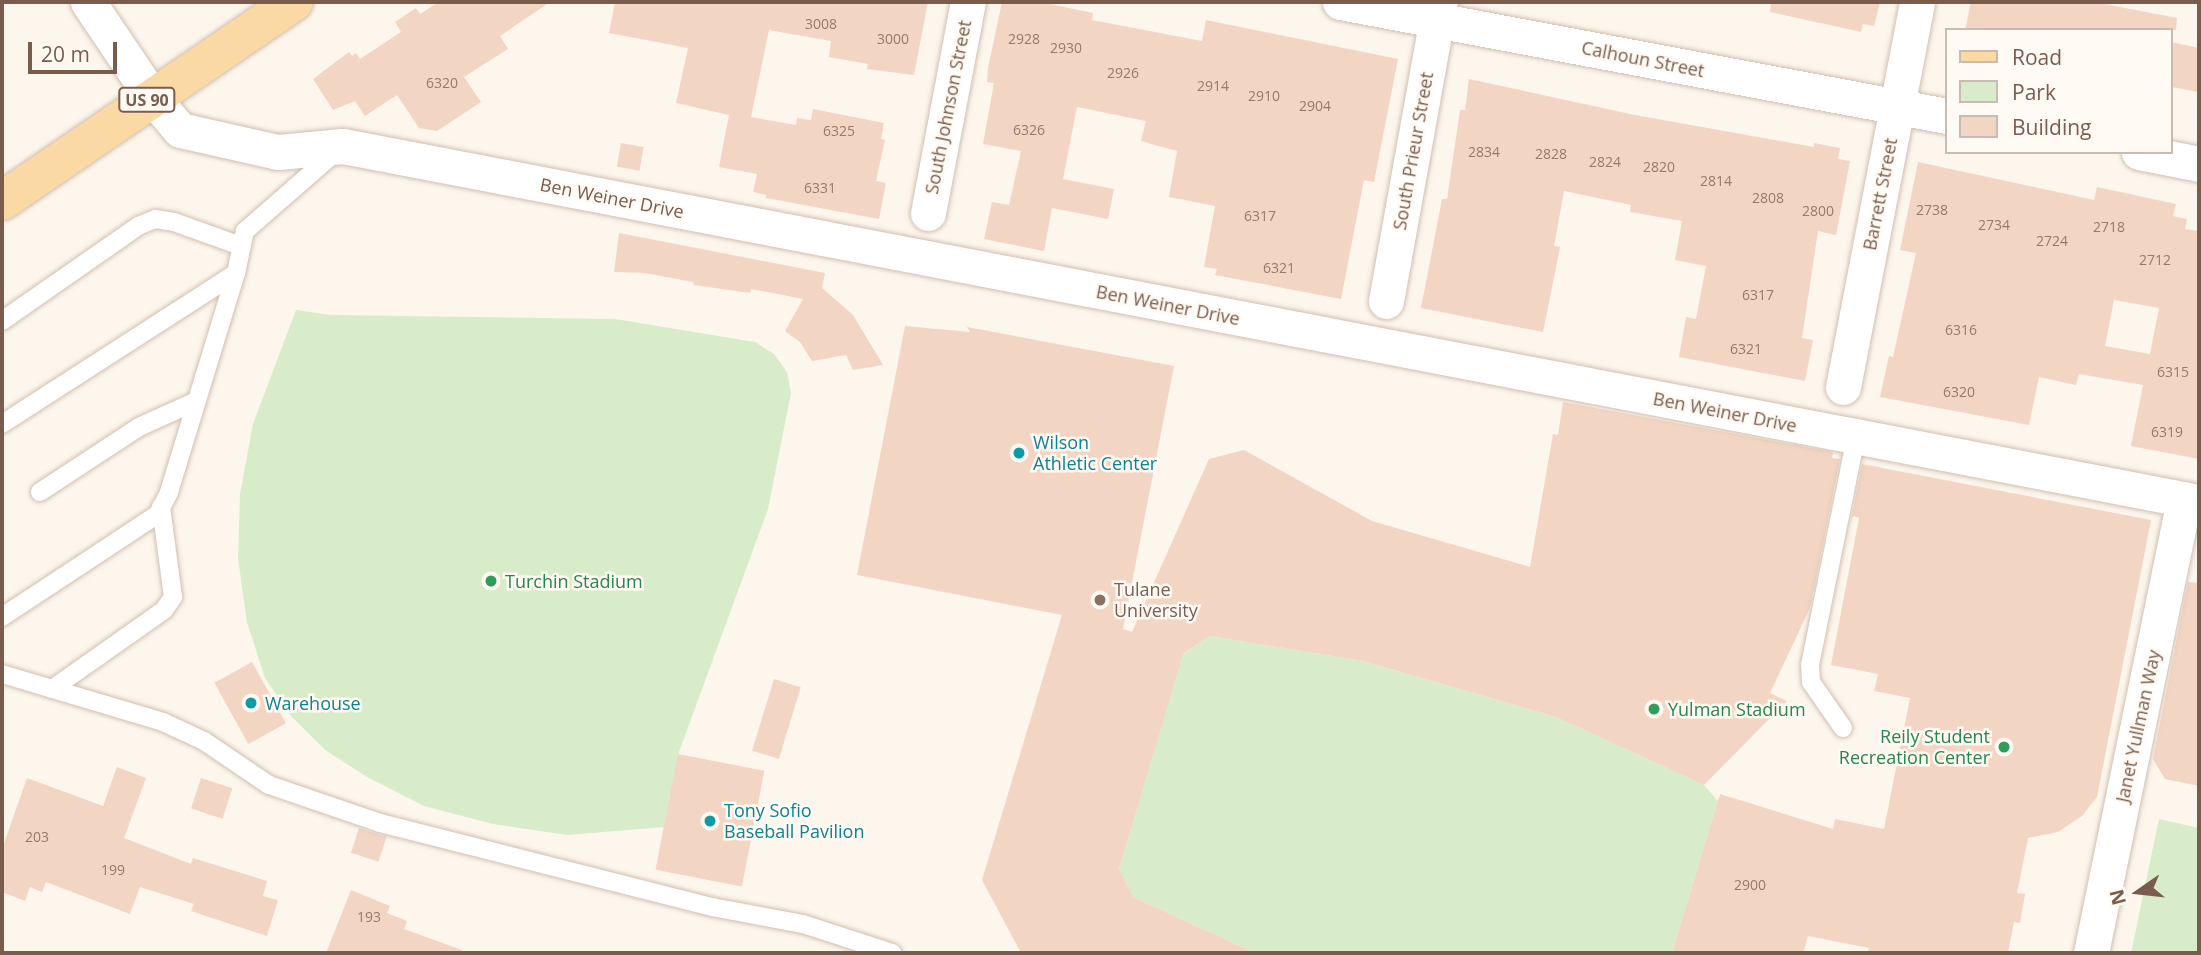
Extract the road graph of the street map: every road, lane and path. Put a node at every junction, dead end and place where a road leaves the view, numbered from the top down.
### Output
1 (88, 2) edge
2 (294, 2) edge
3 (968, 2) edge
4 (1340, 2) edge
5 (1917, 2) edge
6 (1439, 11) edge
7 (152, 97) junction
8 (1896, 107) junction
9 (1946, 116) edge
10 (343, 146) junction
11 (2149, 154) edge
12 (2199, 164) edge
13 (2, 201) edge
14 (928, 213) dead end
15 (241, 246) junction
16 (236, 273) junction
17 (1386, 301) dead end
18 (2, 321) edge
19 (1843, 387) dead end
20 (194, 402) junction
21 (2, 424) edge
22 (1856, 437) junction
23 (40, 492) dead end
24 (2192, 500) edge
25 (161, 507) junction
26 (2, 617) edge
27 (2, 674) edge
28 (52, 689) junction
29 (1843, 728) dead end
30 (892, 953) edge
31 (2091, 953) edge

1 - 7 street, Ben Weiner Drive
2 - 7 main road, US 90
3 - 14 street, South Johnson Street
4 - 6 street, Calhoun Street
5 - 8 street, Barrett Street
6 - 8 street, Calhoun Street
6 - 17 street, South Prieur Street
7 - 10 street, Ben Weiner Drive
7 - 13 main road, US 90
8 - 9 street, Calhoun Street
8 - 19 street, Barrett Street
10 - 15 lane
10 - 22 street, Ben Weiner Drive
11 - 12 street
15 - 16 lane
15 - 18 lane
16 - 20 lane
16 - 21 lane
20 - 23 lane
20 - 25 lane
22 - 24 street, Ben Weiner Drive
22 - 29 lane
24 - 31 street, Janet Yullman Way
25 - 26 lane
25 - 28 lane
27 - 28 lane
28 - 30 lane

